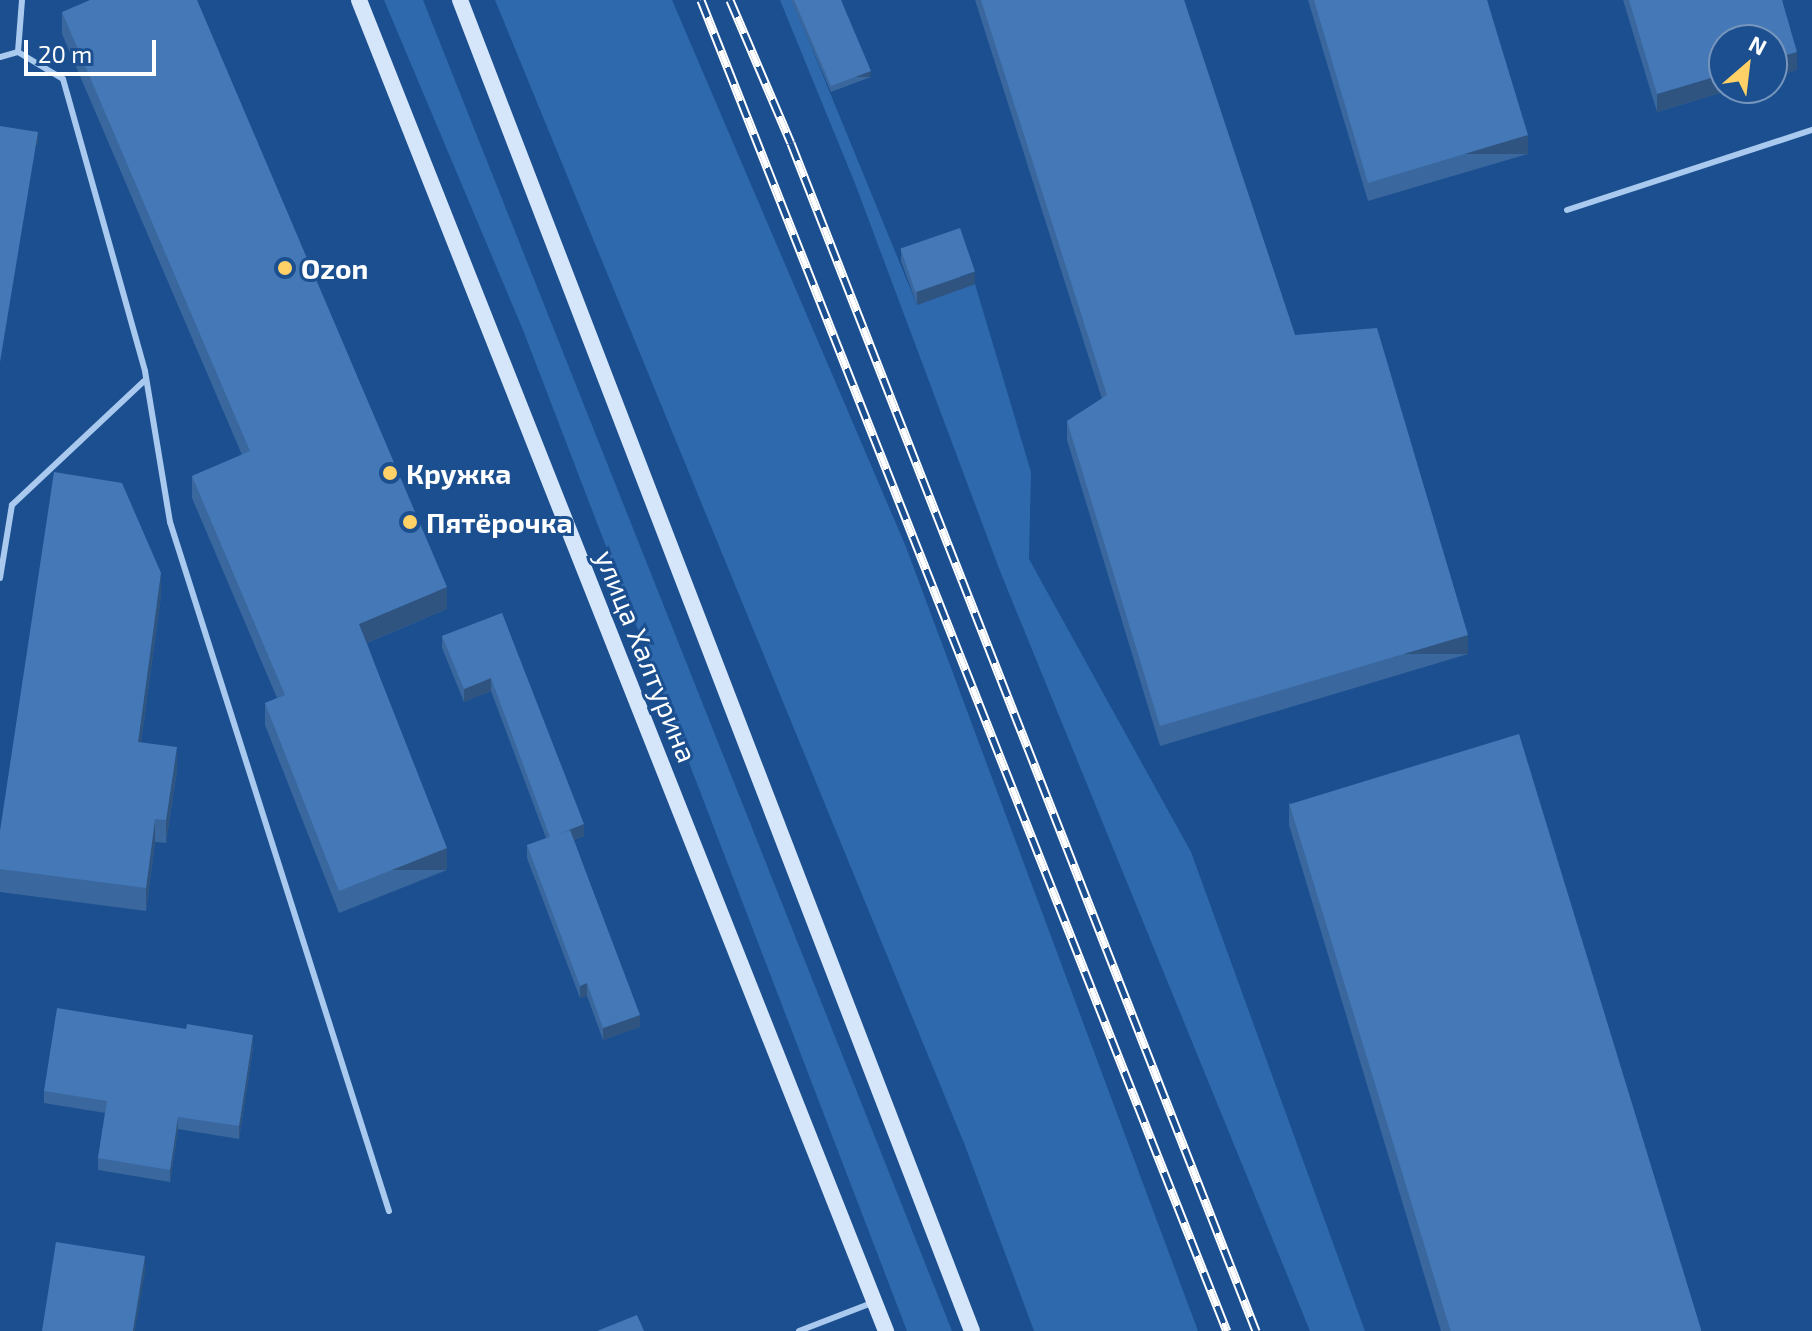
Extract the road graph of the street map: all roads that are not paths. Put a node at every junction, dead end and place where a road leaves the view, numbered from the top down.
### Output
1 (22, 0) edge
2 (359, 0) edge
3 (460, 0) edge
4 (18, 52) junction
5 (0, 57) edge
6 (1812, 130) edge
7 (1567, 210) dead end
8 (145, 371) junction
9 (0, 578) edge
10 (389, 1211) dead end
11 (875, 1302) junction
12 (799, 1331) edge
13 (886, 1331) edge
14 (972, 1331) edge

1 - 4 lane
2 - 11 main road, улица Халтурина
3 - 14 main road
4 - 5 lane
4 - 8 lane
6 - 7 lane
8 - 9 lane
8 - 10 lane
11 - 12 lane
11 - 13 main road, улица Халтурина

